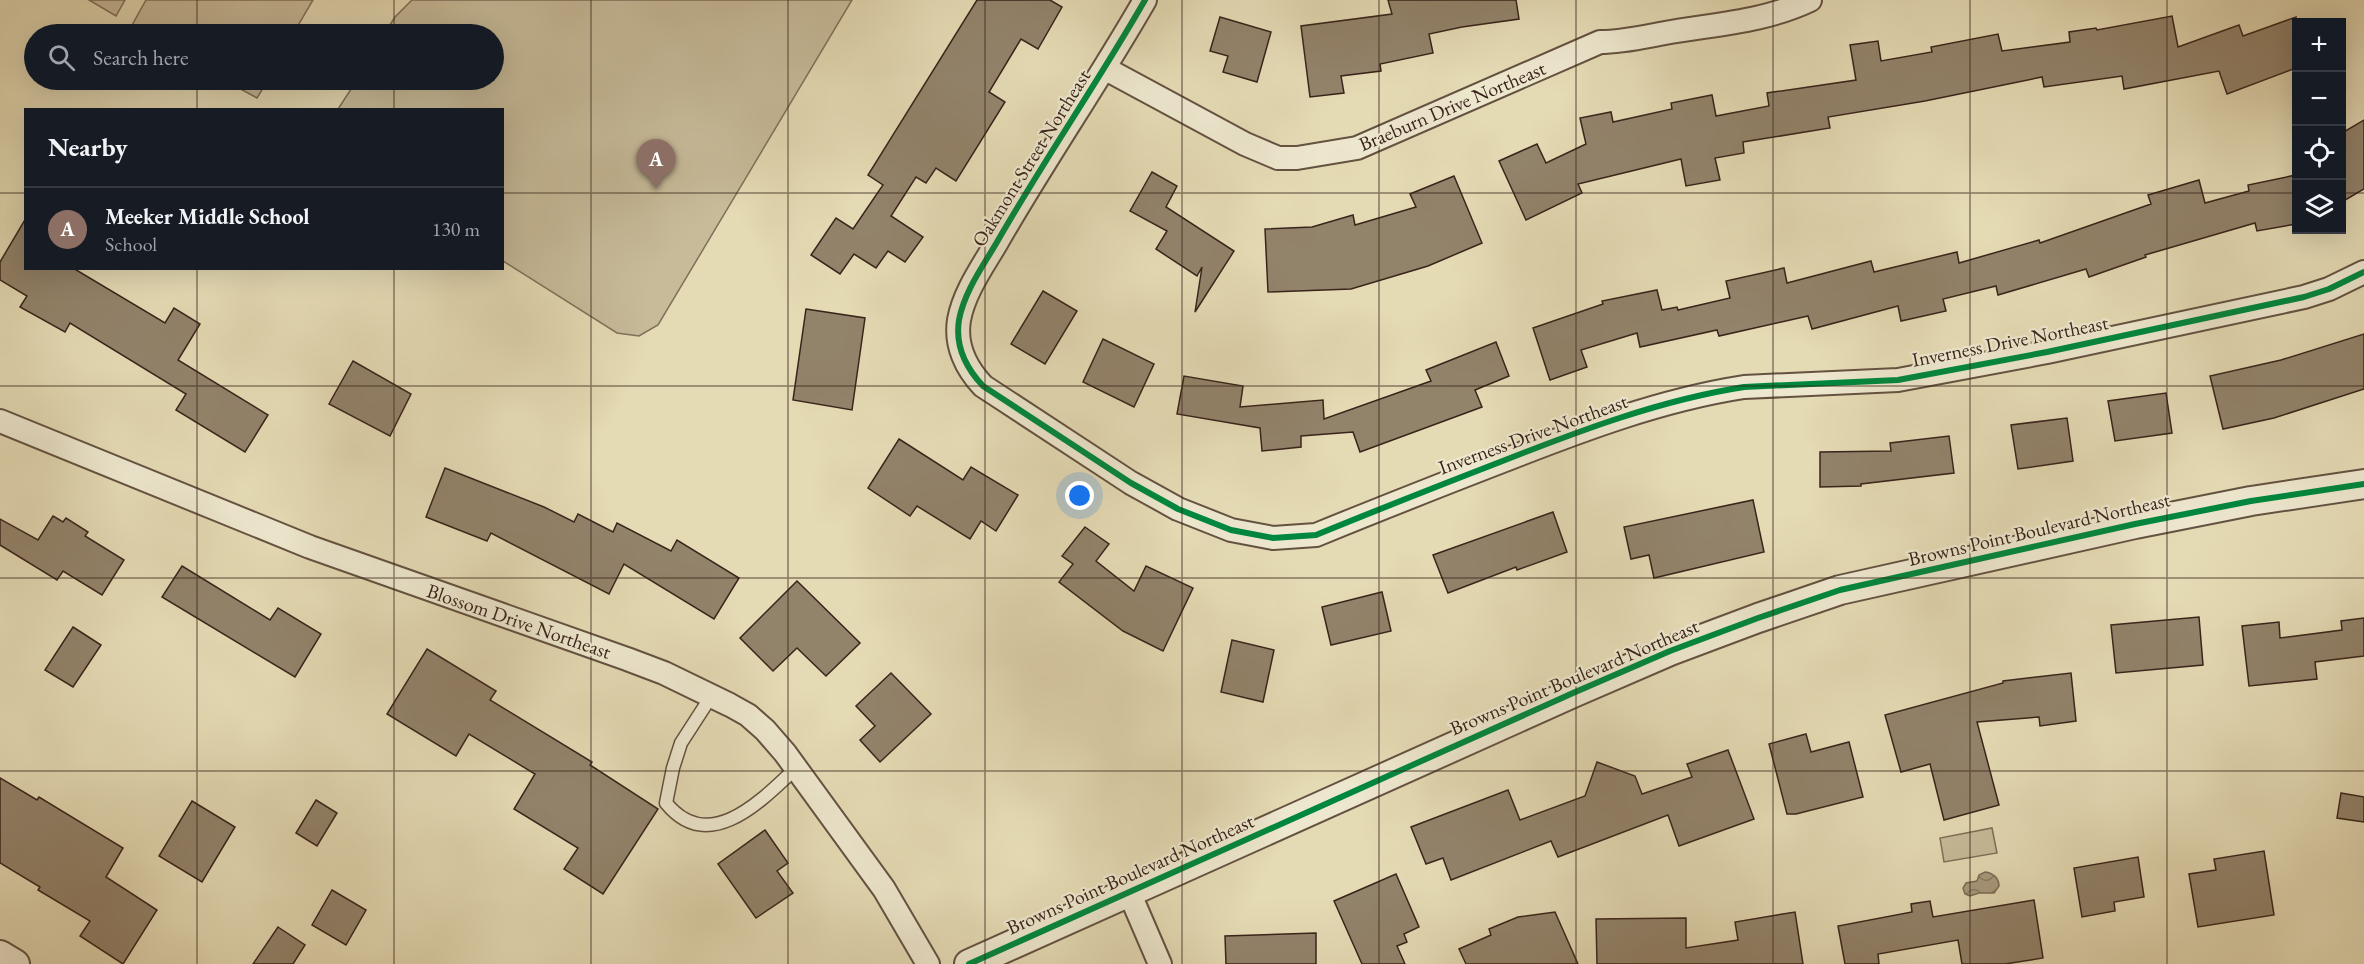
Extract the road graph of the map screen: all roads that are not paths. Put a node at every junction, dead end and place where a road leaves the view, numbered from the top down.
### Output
1 (1145, 0) edge
2 (1810, 0) edge
3 (1106, 69) junction
4 (2364, 272) edge
5 (958, 338) joint
6 (0, 421) edge
7 (2364, 484) edge
8 (712, 695) junction
9 (796, 768) junction
10 (1129, 892) junction
11 (0, 955) edge
12 (15, 964) edge
13 (928, 964) edge
14 (969, 964) edge
15 (1160, 964) edge

1 - 3 street, Oakmont Street Northeast
2 - 3 street, Braeburn Drive Northeast
3 - 5 street, Oakmont Street Northeast
4 - 5 street, Inverness Drive Northeast
6 - 8 street, Blossom Drive Northeast
7 - 10 street, Browns Point Boulevard Northeast
8 - 9 street, Blossom Drive Northeast
8 - 9 lane
9 - 13 street, Blossom Drive Northeast
10 - 14 street, Browns Point Boulevard Northeast
10 - 15 street
11 - 12 street

